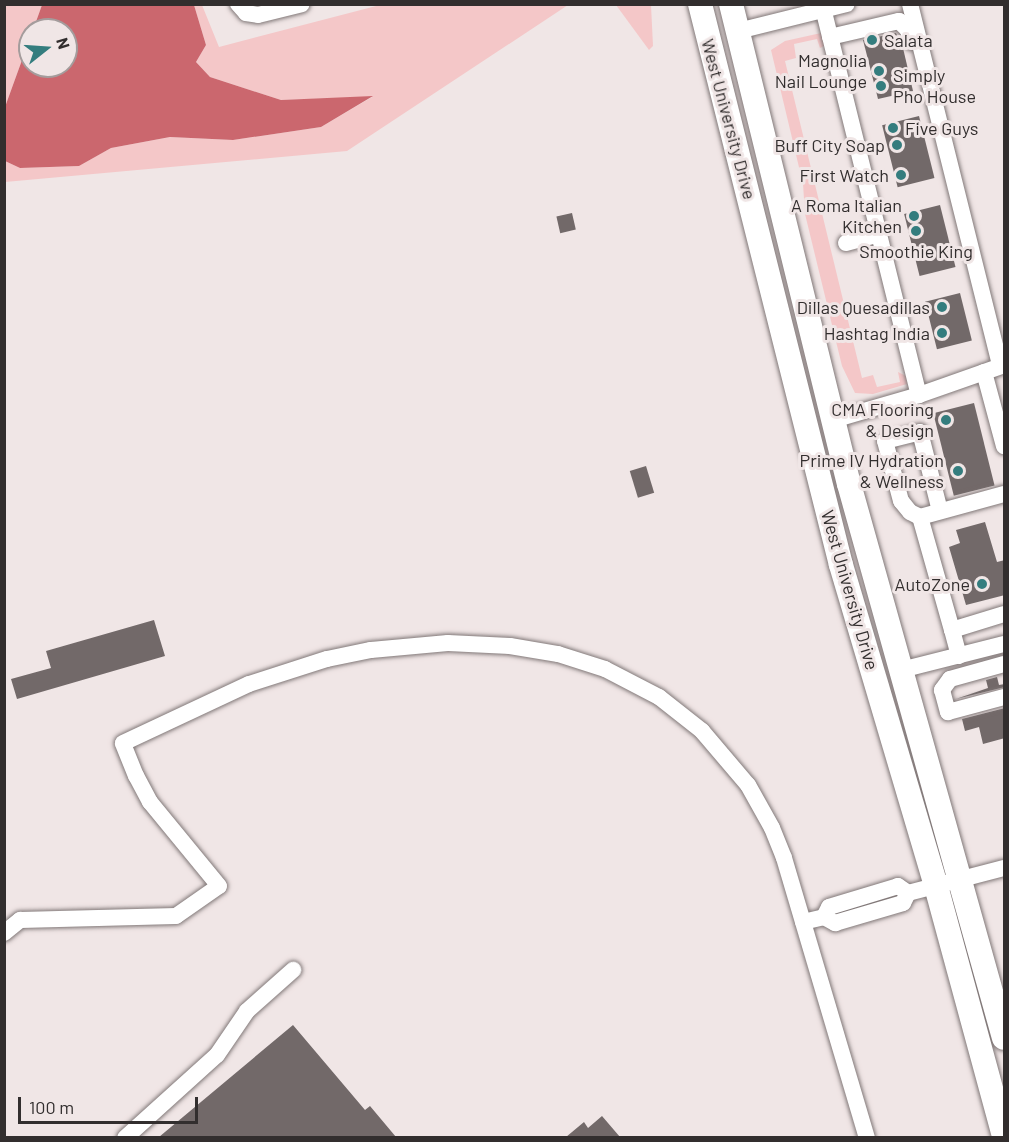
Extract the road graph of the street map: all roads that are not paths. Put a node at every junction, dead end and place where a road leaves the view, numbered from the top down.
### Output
1 (238, 4) edge
2 (302, 4) edge
3 (700, 4) edge
4 (714, 4) edge
5 (731, 4) edge
6 (847, 4) edge
7 (910, 4) edge
8 (823, 7) edge
9 (738, 31) junction
10 (830, 37) junction
11 (708, 39) junction
12 (928, 77) junction
13 (879, 234) junction
14 (846, 243) dead end
15 (762, 247) junction
16 (1003, 365) edge
17 (984, 372) junction
18 (919, 395) junction
19 (833, 420) junction
20 (807, 428) junction
21 (1005, 446) edge
22 (1005, 494) edge
23 (940, 511) junction
24 (920, 517) junction
25 (1005, 614) edge
26 (952, 630) junction
27 (1005, 644) edge
28 (959, 656) junction
29 (1005, 664) edge
30 (901, 670) junction
31 (1005, 697) edge
32 (1005, 868) edge
33 (960, 879) junction
34 (936, 886) junction
35 (803, 922) junction
36 (4, 933) edge
37 (293, 970) dead end
38 (1005, 1038) edge
39 (125, 1137) edge
40 (867, 1137) edge
41 (1005, 1137) edge

1 - 2 street
3 - 11 highway, West University Drive
4 - 9 highway
5 - 9 highway, West University Drive
6 - 8 street
7 - 12 street
8 - 9 street
8 - 10 street
9 - 11 highway
9 - 19 highway, West University Drive
10 - 12 street
10 - 13 street
11 - 15 highway, West University Drive
12 - 16 street
13 - 14 street
13 - 18 street
15 - 19 highway
15 - 20 highway, West University Drive
16 - 17 street
17 - 18 street
17 - 21 street
18 - 19 street
19 - 20 highway
19 - 30 highway, West University Drive
20 - 34 highway, West University Drive
22 - 23 street
23 - 24 street
23 - 24 street
24 - 26 street
25 - 26 street
26 - 28 street
27 - 28 street
28 - 30 street
29 - 31 street
30 - 33 highway, West University Drive
32 - 33 street
33 - 34 street
33 - 38 highway, West University Drive
34 - 35 street
34 - 41 highway, West University Drive
35 - 36 street
35 - 40 street
37 - 39 street

